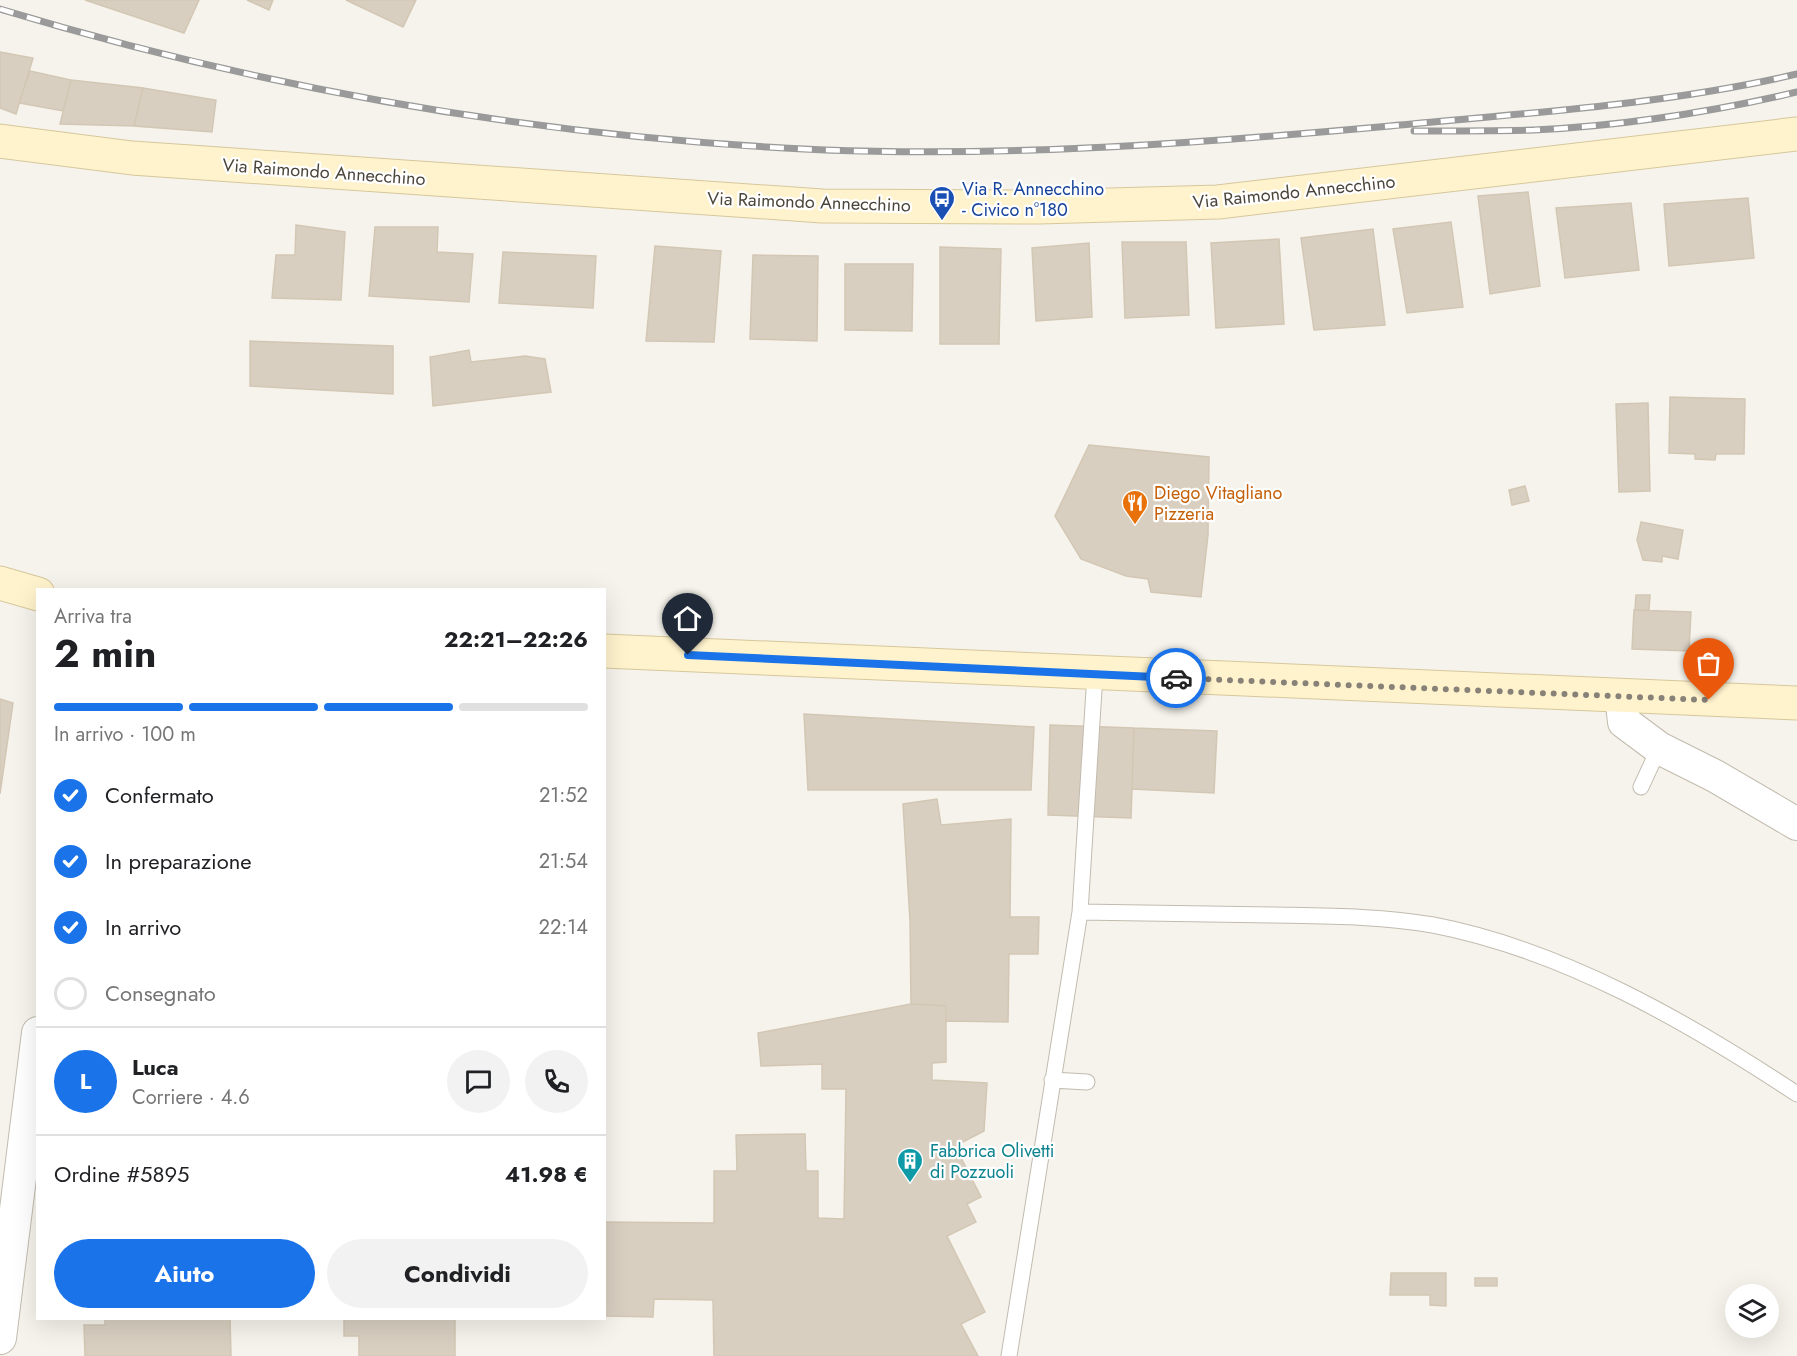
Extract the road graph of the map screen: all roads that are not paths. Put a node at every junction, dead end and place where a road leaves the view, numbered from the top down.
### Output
1 (1797, 134) edge
2 (0, 141) edge
3 (0, 583) edge
4 (36, 593) edge
5 (606, 651) edge
6 (1095, 674) junction
7 (1621, 696) junction
8 (1797, 704) edge
9 (1659, 748) junction
10 (1641, 787) dead end
11 (1797, 824) edge
12 (1080, 912) junction
13 (36, 1049) edge
14 (1052, 1080) junction
15 (1087, 1082) dead end
16 (1797, 1094) edge
17 (0, 1338) edge
18 (1009, 1356) edge

1 - 2 street, Via Raimondo Annecchino
3 - 4 street
5 - 6 street
6 - 7 street
6 - 12 lane
7 - 8 street
7 - 9 street
9 - 10 lane
9 - 11 street
12 - 14 lane
12 - 16 lane
13 - 17 street
14 - 15 lane
14 - 18 lane

